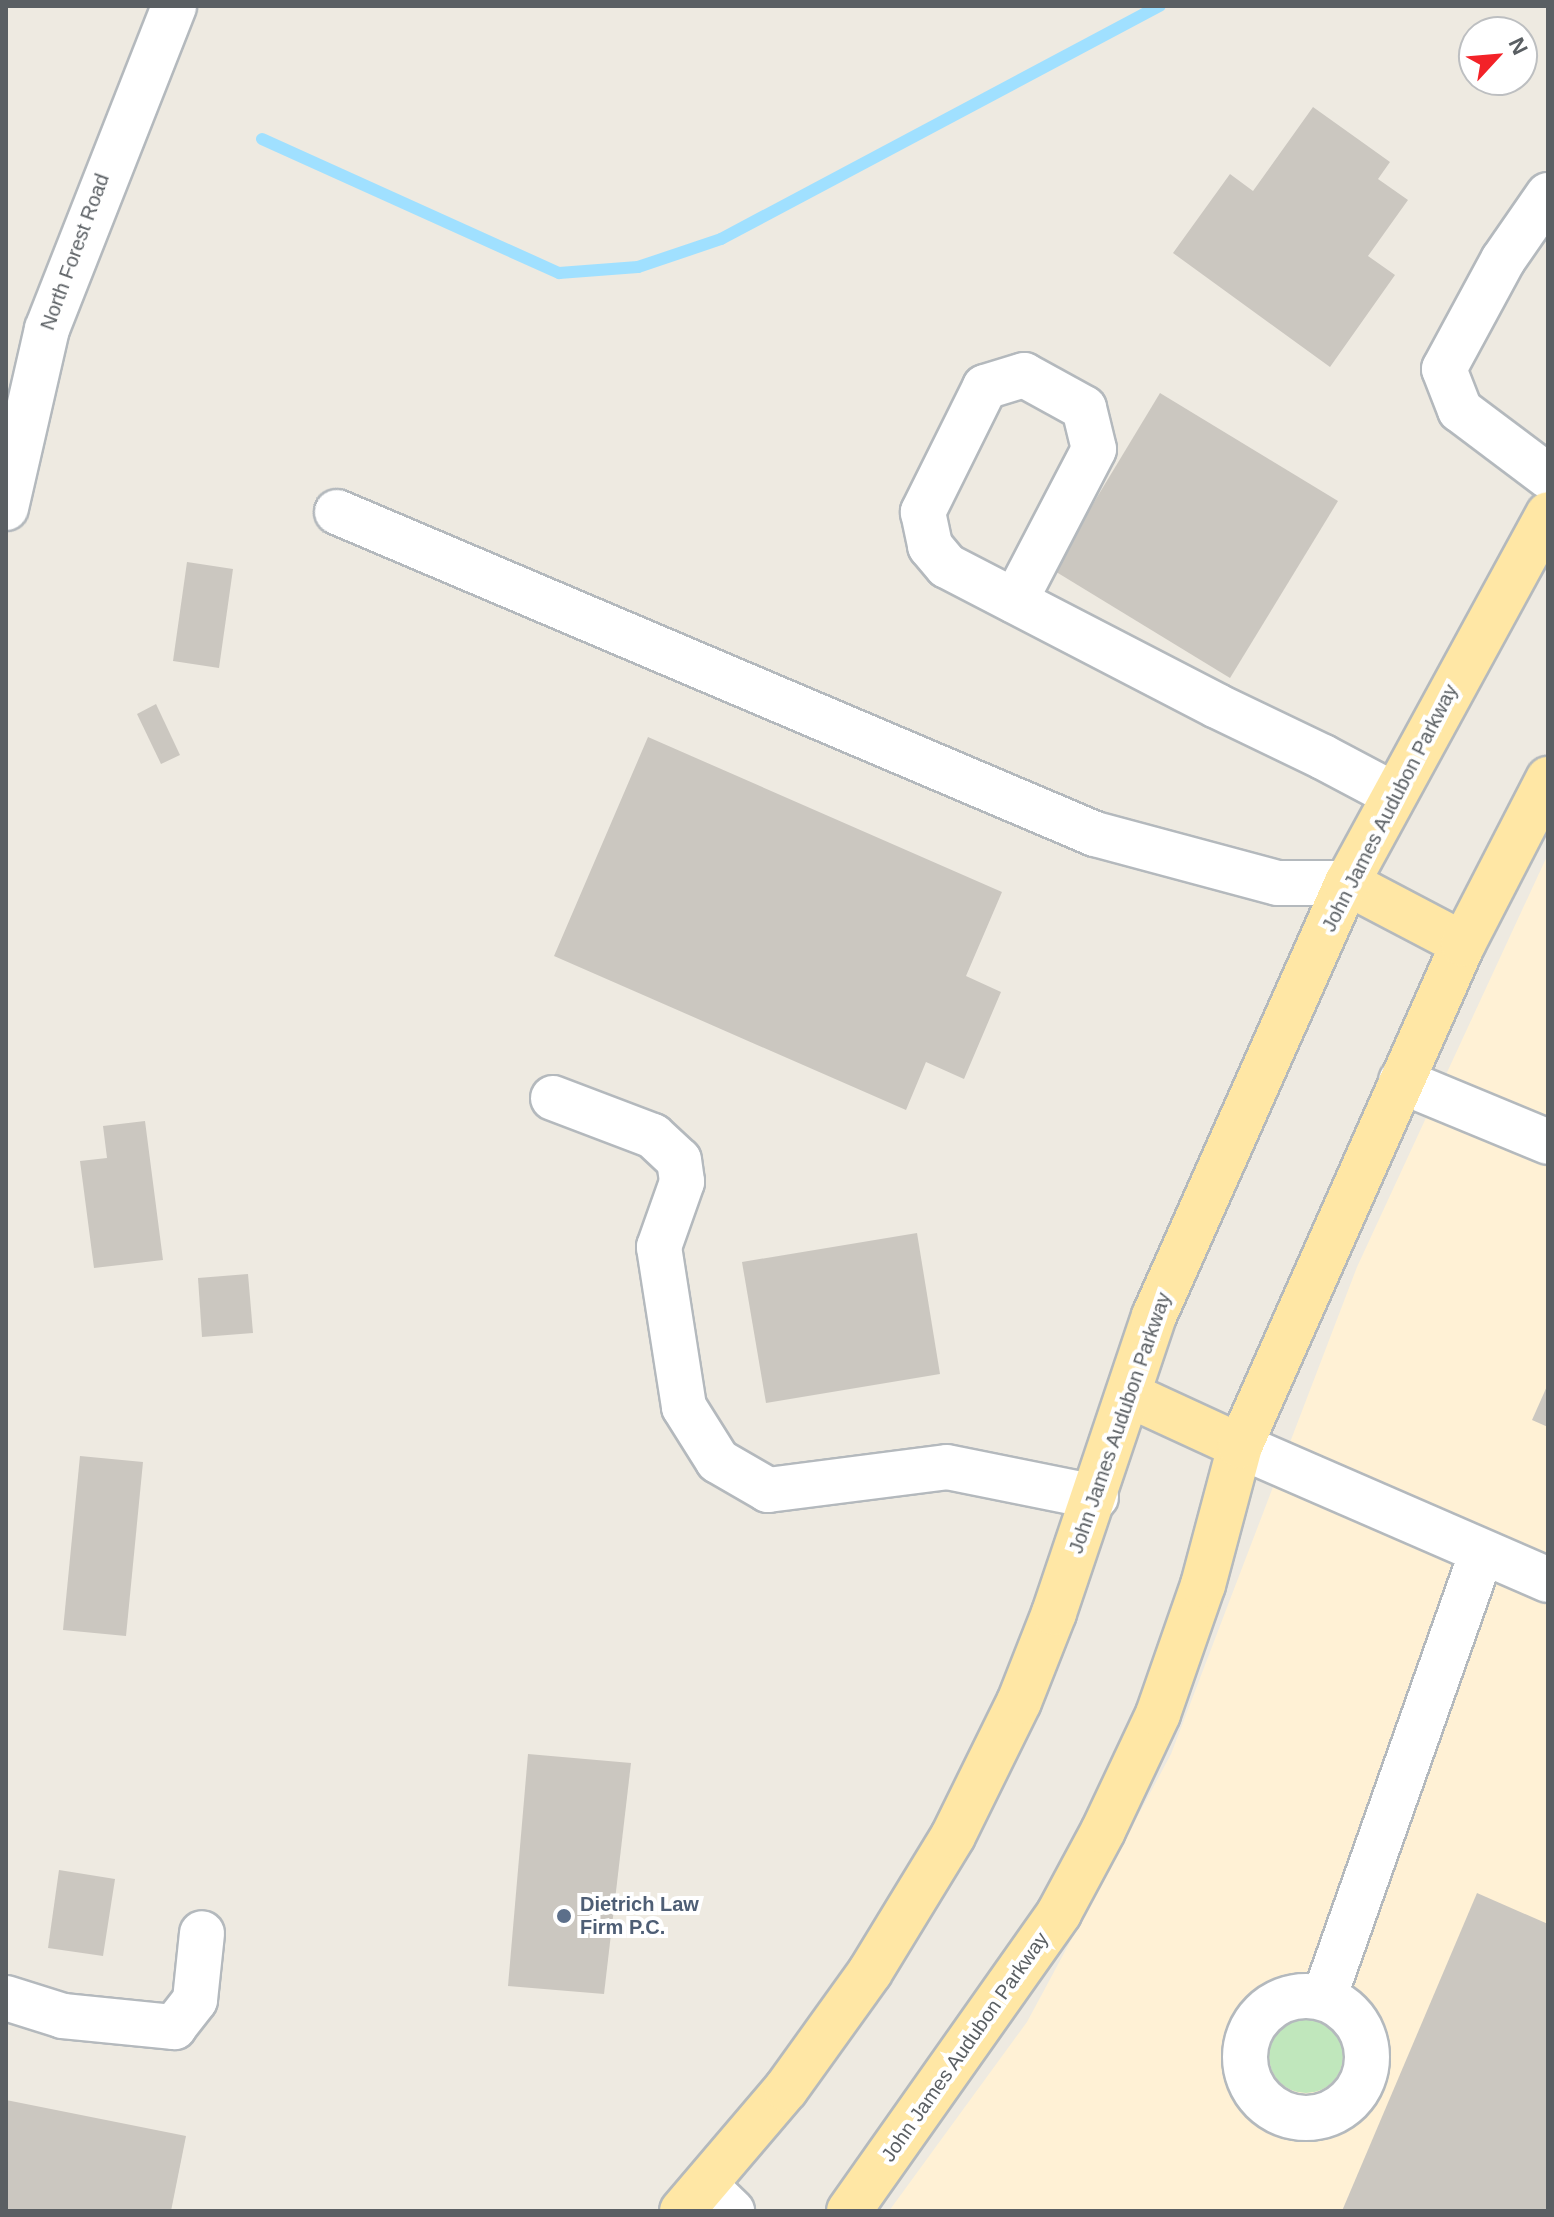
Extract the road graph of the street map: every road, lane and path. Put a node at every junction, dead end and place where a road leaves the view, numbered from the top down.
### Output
1 (174, 6) edge
2 (1548, 195) edge
3 (1548, 476) edge
4 (6, 508) edge
5 (337, 512) dead end
6 (1548, 514) edge
7 (1015, 601) junction
8 (1548, 779) edge
9 (1393, 794) junction
10 (1347, 883) junction
11 (1463, 944) junction
12 (1401, 1081) junction
13 (553, 1098) dead end
14 (1548, 1142) edge
15 (1129, 1395) junction
16 (1240, 1446) junction
17 (1096, 1497) junction
18 (1482, 1552) junction
19 (1548, 1580) edge
20 (202, 1933) dead end
21 (6, 1998) edge
22 (1324, 1998) dead end
23 (707, 2203) edge
24 (849, 2211) edge

1 - 4 street, North Forest Road
2 - 3 street
5 - 10 street
6 - 9 main road, John James Audubon Parkway
7 - 7 street
7 - 9 street
8 - 11 main road, John James Audubon Parkway
9 - 10 main road, John James Audubon Parkway
10 - 11 main road
10 - 15 main road, John James Audubon Parkway
11 - 12 main road, John James Audubon Parkway
12 - 14 street
12 - 16 main road, John James Audubon Parkway
13 - 17 street
15 - 16 main road
15 - 17 main road, John James Audubon Parkway
16 - 18 street
16 - 24 main road, John James Audubon Parkway
17 - 23 main road, John James Audubon Parkway
18 - 19 street
18 - 22 street
20 - 21 street

